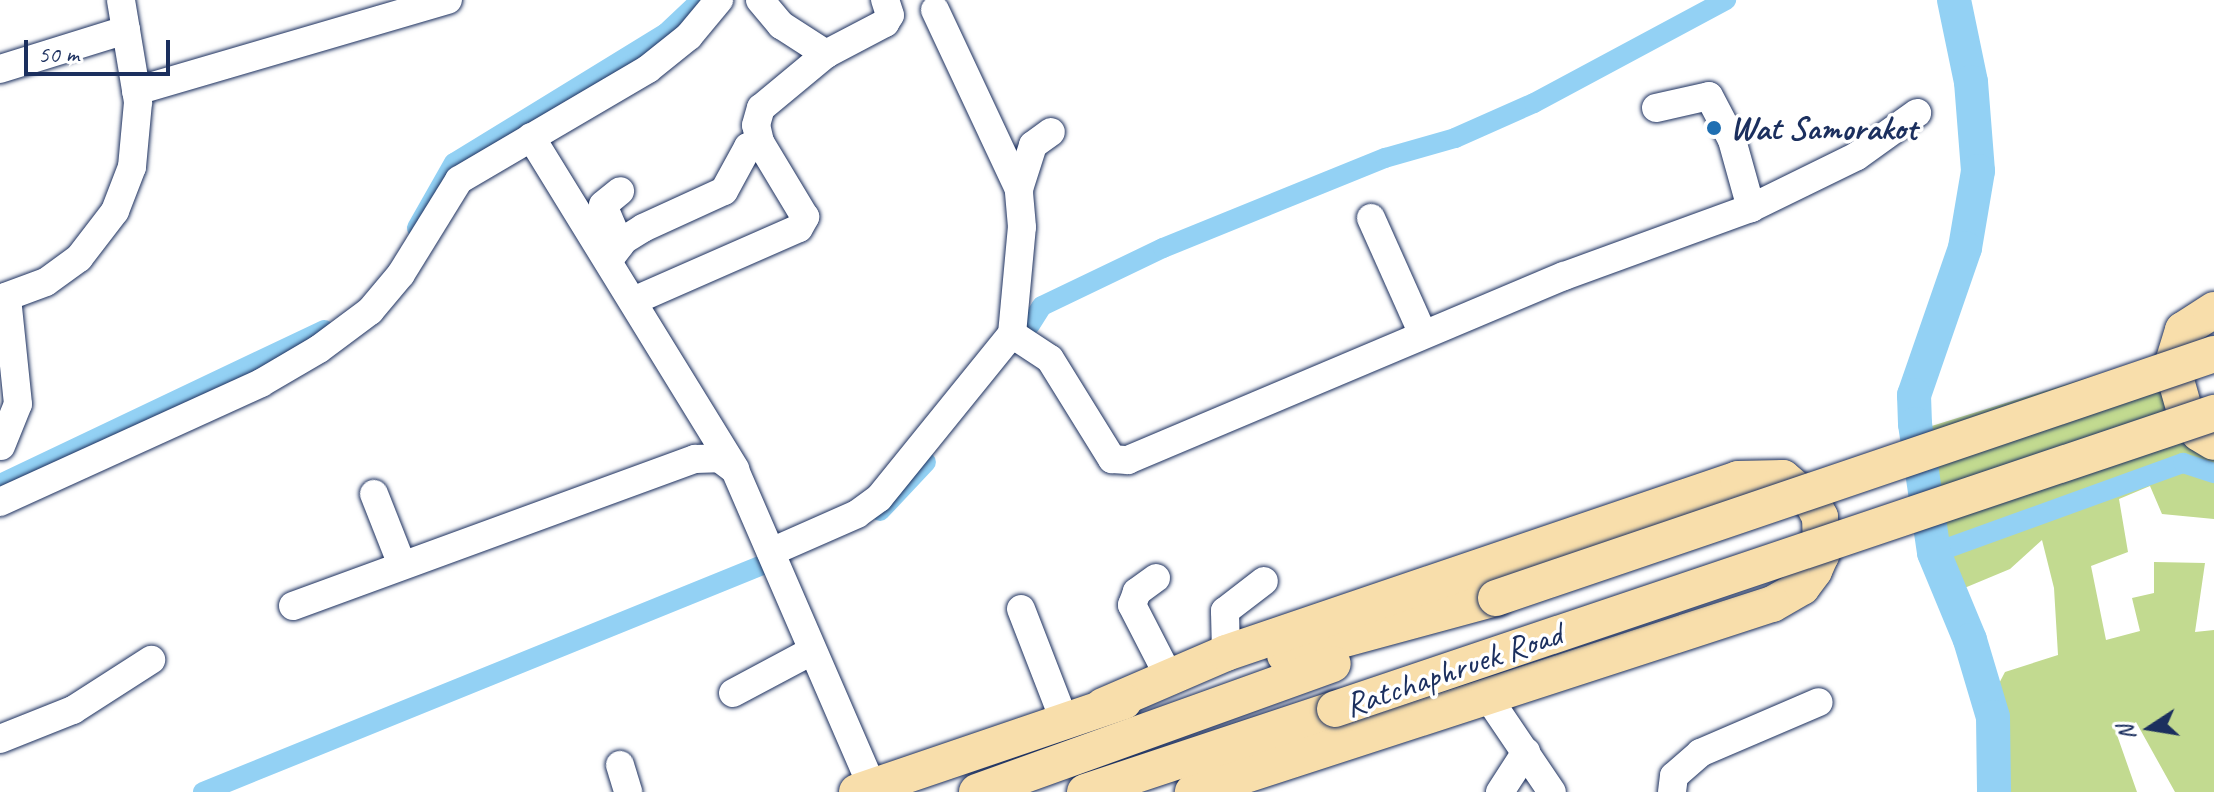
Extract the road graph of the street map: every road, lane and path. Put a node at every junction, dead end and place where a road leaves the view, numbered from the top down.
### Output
1 (121, 0) edge
2 (448, 0) edge
3 (719, 0) edge
4 (760, 0) edge
5 (885, 0) edge
6 (935, 10) dead end
7 (126, 30) junction
8 (826, 54) junction
9 (0, 69) edge
10 (136, 91) junction
11 (1656, 108) dead end
12 (1917, 113) dead end
13 (1051, 132) dead end
14 (531, 137) junction
15 (760, 142) junction
16 (1019, 189) junction
17 (620, 191) dead end
18 (1751, 208) junction
19 (1371, 218) dead end
20 (614, 253) junction
21 (3, 298) edge
22 (633, 301) junction
23 (2214, 310) edge
24 (1012, 334) junction
25 (1423, 334) junction
26 (2214, 354) edge
27 (2214, 413) edge
28 (2214, 442) edge
29 (1, 446) edge
30 (735, 470) junction
31 (374, 494) dead end
32 (0, 502) edge
33 (771, 552) junction
34 (402, 565) junction
35 (1156, 578) dead end
36 (1264, 581) dead end
37 (1481, 603) junction
38 (293, 606) dead end
39 (1021, 609) dead end
40 (812, 651) junction
41 (1226, 653) junction
42 (151, 660) dead end
43 (1168, 675) junction
44 (733, 693) dead end
45 (1489, 699) junction
46 (1819, 702) dead end
47 (1103, 706) junction
48 (1064, 720) junction
49 (0, 739) edge
50 (1526, 752) junction
51 (864, 790) edge
52 (977, 792) edge
53 (1085, 792) edge
54 (1193, 792) edge
55 (1500, 792) edge
56 (1552, 792) edge
57 (1672, 792) edge

1 - 7 street
2 - 10 street
3 - 14 street
4 - 8 street
5 - 8 street
6 - 16 street
7 - 9 street
7 - 10 street
8 - 15 street
10 - 21 street
11 - 18 street
12 - 18 street
13 - 16 street
14 - 20 street
14 - 32 street
15 - 20 street
15 - 22 street
16 - 24 street
17 - 20 street
18 - 25 street
19 - 25 street
20 - 22 street
21 - 29 street
22 - 30 street
23 - 28 main road
24 - 25 street
24 - 33 street
26 - 37 main road, Ratchaphruek Road, bridge
27 - 53 main road, Ratchaphruek Road, bridge
30 - 33 street
30 - 34 street
31 - 34 street
33 - 40 street
34 - 38 street
35 - 43 street
36 - 41 street
37 - 47 main road, Ratchaphruek Road
37 - 52 main road
39 - 48 street
40 - 44 street
40 - 51 street
41 - 43 main road, Ratchaphruek Road
41 - 45 main road, Ratchaphruek Road
42 - 49 street
43 - 47 main road, Ratchaphruek Road
45 - 50 street
45 - 54 main road, Ratchaphruek Road
46 - 57 street
47 - 48 main road, Ratchaphruek Road
48 - 51 main road, Ratchaphruek Road
50 - 55 street
50 - 56 street

